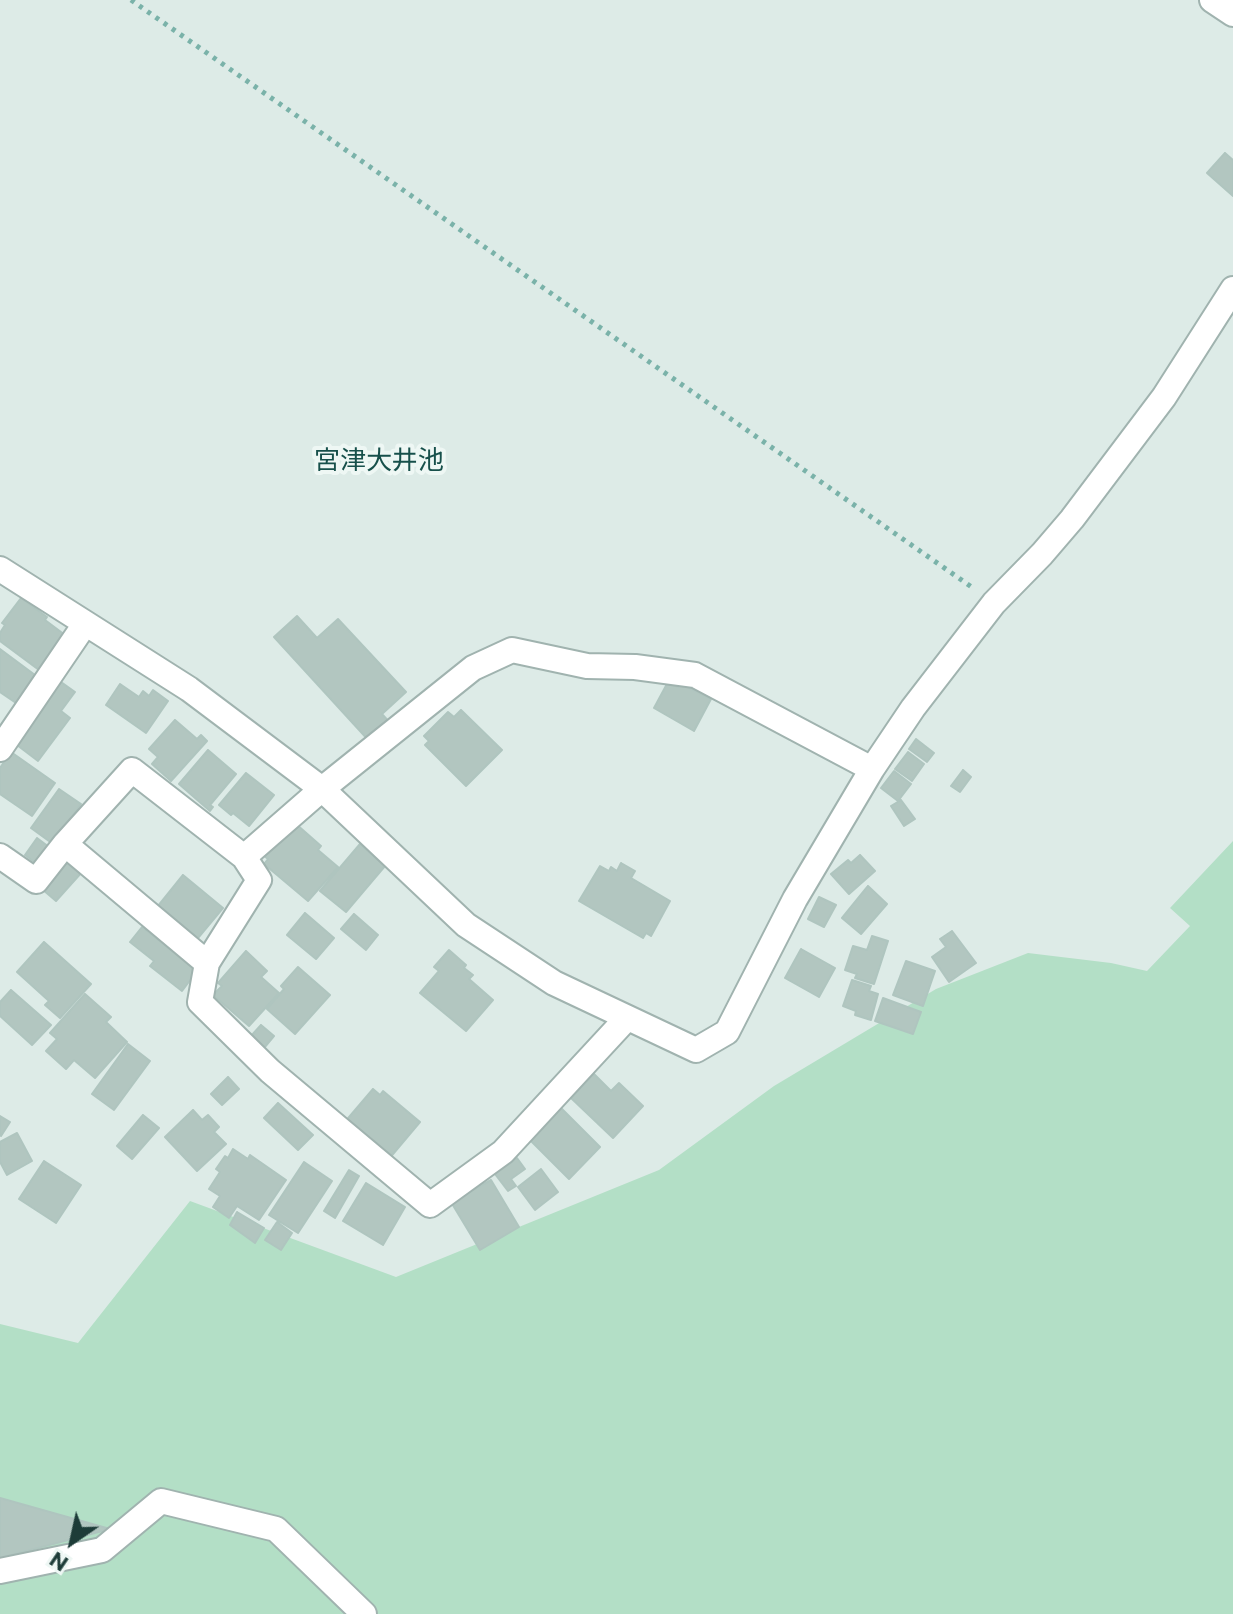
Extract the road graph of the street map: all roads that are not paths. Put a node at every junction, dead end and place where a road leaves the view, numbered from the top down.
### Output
1 (1212, 0) edge
2 (1233, 14) edge
3 (1233, 289) edge
4 (0, 569) edge
5 (85, 624) junction
6 (0, 749) edge
7 (872, 769) junction
8 (322, 789) junction
9 (65, 844) junction
10 (0, 856) edge
11 (244, 857) junction
12 (207, 963) junction
13 (627, 1018) junction
14 (0, 1571) edge
15 (364, 1614) edge

1 - 2 street
3 - 7 street
4 - 5 street
5 - 6 street
5 - 8 street
7 - 8 street
7 - 13 street
8 - 11 street
8 - 13 street
9 - 10 street
9 - 11 street
9 - 12 street
11 - 12 street
12 - 13 street
14 - 15 street

